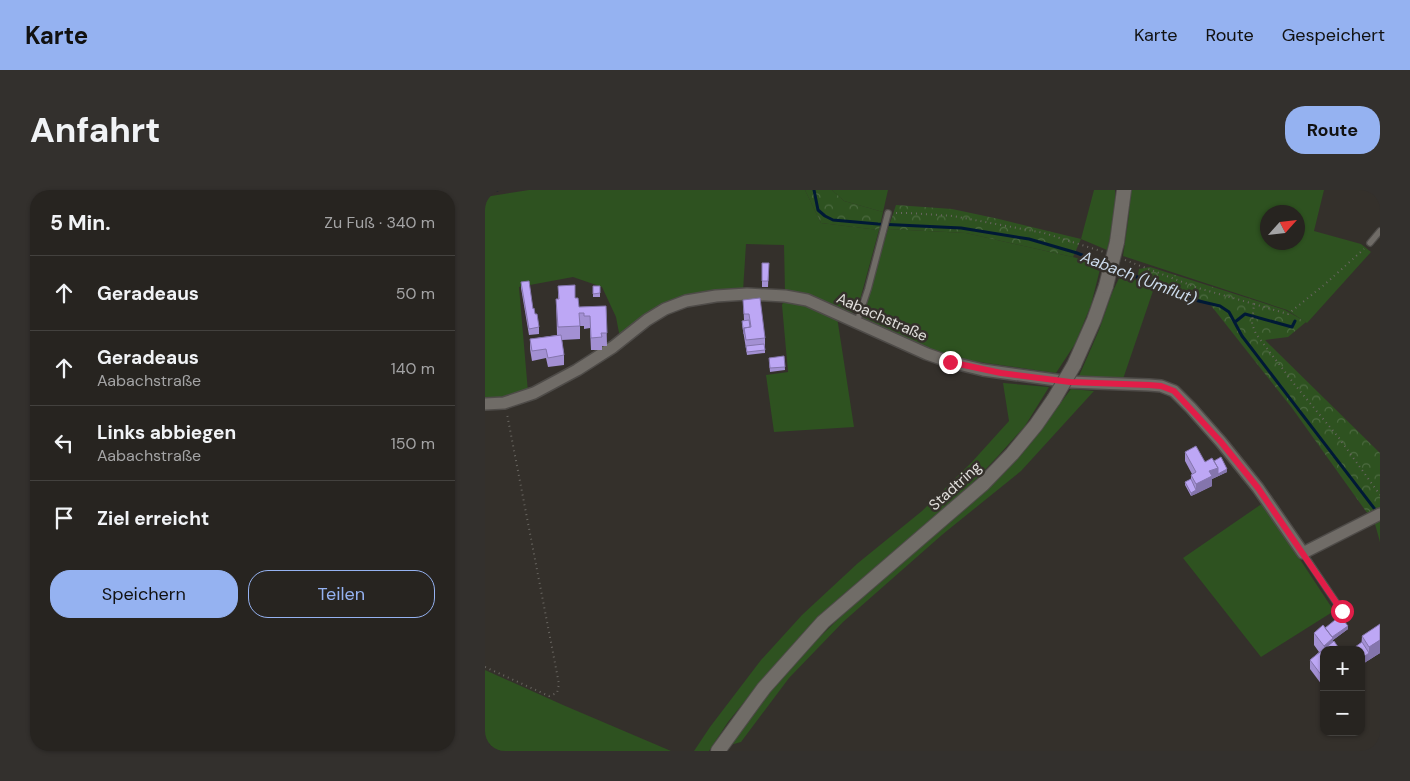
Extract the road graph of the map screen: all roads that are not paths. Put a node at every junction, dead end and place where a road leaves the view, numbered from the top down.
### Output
1 (1124, 190) edge
2 (888, 216) road end
3 (1380, 231) edge
4 (1370, 243) road end
5 (857, 322) junction
6 (485, 404) edge
7 (1377, 515) edge
8 (1303, 553) junction
9 (1342, 611) dead end
10 (718, 751) edge

1 - 10 street, Stadtring, bridge
2 - 5 lane
3 - 4 lane
5 - 6 street, Aabachstraße
5 - 8 street, Aabachstraße
7 - 8 street
8 - 9 lane

